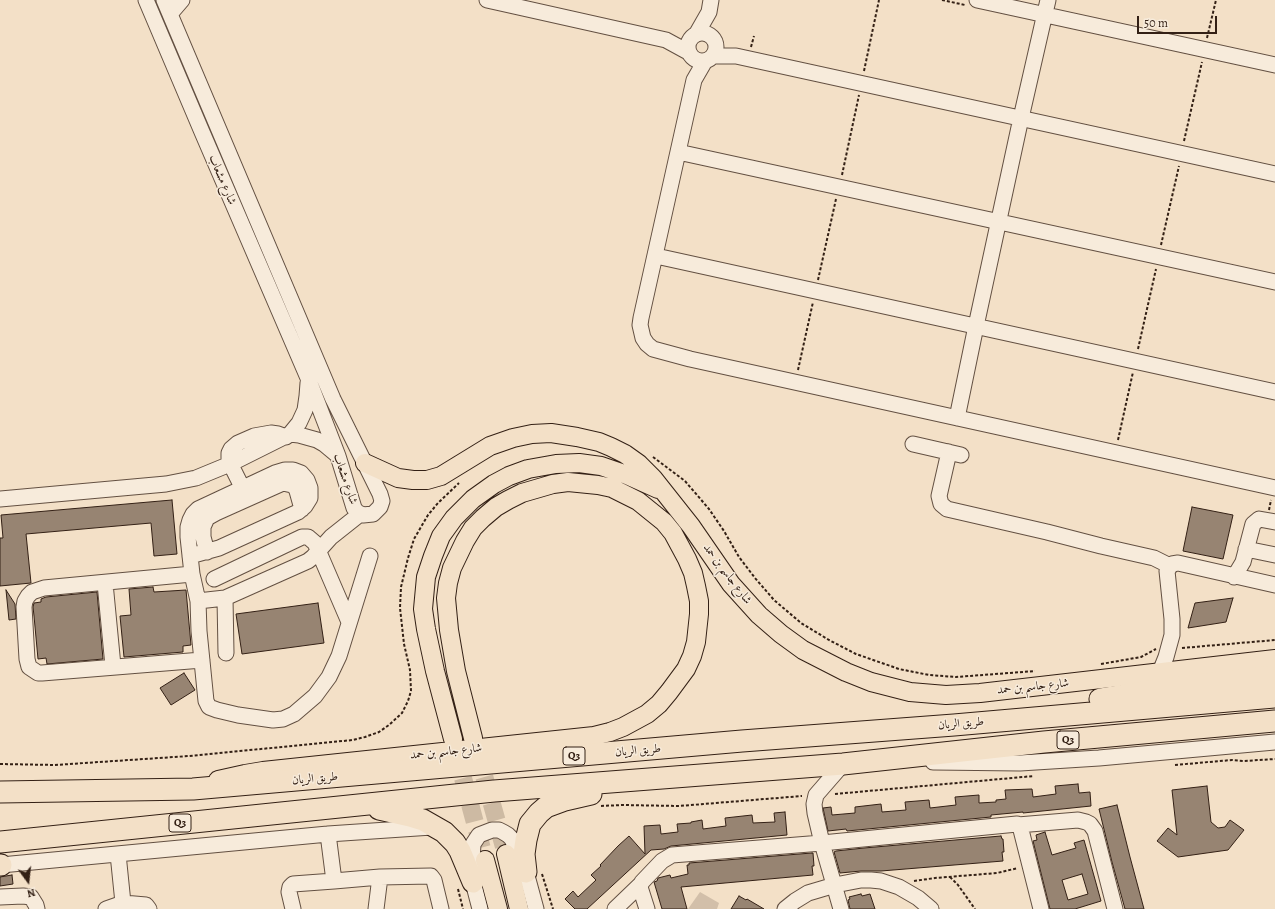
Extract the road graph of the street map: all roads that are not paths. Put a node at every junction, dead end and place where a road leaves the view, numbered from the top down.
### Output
1 (146, 0) edge
2 (182, 0) edge
3 (487, 0) edge
4 (977, 0) edge
5 (1048, 0) edge
6 (710, 6) edge
7 (167, 7) edge
8 (1044, 15) junction
9 (701, 47) junction
10 (1275, 65) edge
11 (1021, 118) junction
12 (678, 152) junction
13 (1275, 174) edge
14 (999, 222) junction
15 (656, 256) junction
16 (1275, 282) edge
17 (976, 326) junction
18 (308, 378) junction
19 (1275, 392) edge
20 (957, 418) junction
21 (288, 436) junction
22 (913, 444) dead end
23 (338, 456) junction
24 (365, 463) junction
25 (230, 464) junction
26 (242, 487) junction
27 (1275, 488) edge
28 (664, 492) junction
29 (0, 499) edge
30 (302, 509) junction
31 (360, 514) junction
32 (1275, 522) edge
33 (1246, 549) junction
34 (207, 552) junction
35 (318, 552) junction
36 (1275, 555) edge
37 (190, 556) junction
38 (370, 556) dead end
39 (1170, 566) junction
40 (192, 574) junction
41 (1234, 577) junction
42 (214, 579) dead end
43 (105, 583) junction
44 (1275, 585) edge
45 (225, 598) junction
46 (198, 601) junction
47 (349, 622) junction
48 (226, 653) dead end
49 (1275, 659) edge
50 (202, 660) junction
51 (113, 666) junction
52 (1275, 676) edge
53 (1157, 681) junction
54 (1275, 697) edge
55 (1275, 720) edge
56 (954, 725) junction
57 (473, 738) tunnel mouth
58 (453, 739) tunnel mouth
59 (1275, 742) edge
60 (852, 763) junction
61 (655, 779) junction
62 (193, 789) junction
63 (0, 792) edge
64 (359, 805) junction
65 (1018, 825) junction
66 (437, 827) junction
67 (328, 834) junction
68 (0, 842) edge
69 (822, 843) junction
70 (118, 854) junction
71 (506, 854) tunnel mouth
72 (485, 860) tunnel mouth
73 (1, 865) edge
74 (534, 873) junction
75 (380, 877) junction
76 (334, 881) junction
77 (473, 882) junction
78 (640, 884) junction
79 (835, 885) junction
80 (0, 897) edge
81 (123, 903) junction
82 (37, 909) edge
83 (106, 909) edge
84 (149, 909) edge
85 (293, 909) edge
86 (376, 909) edge
87 (441, 909) edge
88 (480, 909) edge
89 (498, 909) edge
90 (519, 909) edge
91 (536, 909) edge
92 (615, 909) edge
93 (647, 909) edge
94 (785, 909) edge
95 (841, 909) edge
96 (931, 909) edge
97 (1041, 909) edge
98 (1114, 909) edge

1 - 18 street, شارع مشعاب
2 - 7 street
3 - 9 street
4 - 8 street
5 - 8 street
6 - 9 street
7 - 24 street, شارع مشعاب
8 - 10 street
8 - 11 street
9 - 11 street
9 - 12 street
11 - 13 street
11 - 14 street
12 - 14 street
12 - 15 street
14 - 16 street
14 - 17 street
15 - 17 street
15 - 20 street
17 - 19 street
17 - 20 street
18 - 21 street
18 - 23 street, شارع مشعاب
20 - 27 street
21 - 23 street
21 - 25 street
22 - 39 street
23 - 31 street, شارع مشعاب
24 - 28 main road
24 - 31 street, شارع مشعاب
25 - 26 street
25 - 29 street
26 - 30 street
26 - 37 street
28 - 53 main road, شارع جاسم بن حمد
28 - 58 main road, شارع جاسم بن حمد
30 - 34 street
30 - 34 street
31 - 35 street
32 - 33 street
33 - 36 street
33 - 41 street
34 - 37 street
35 - 42 street
35 - 45 street
35 - 47 street
37 - 40 street
38 - 47 street
39 - 41 street
39 - 53 street
40 - 43 street
40 - 46 street
41 - 44 street
43 - 51 street
43 - 51 street
45 - 46 street
45 - 48 street
46 - 50 street
47 - 50 street
49 - 53 main road
50 - 51 street
52 - 53 highway
53 - 56 highway
54 - 56 highway, طريق الريان / Q3
55 - 60 highway, Q3
56 - 62 highway, طريق الريان / Q3
57 - 62 main road, شارع جاسم بن حمد
59 - 60 street
60 - 61 highway, Q3
60 - 69 street
61 - 64 highway, Q3
61 - 74 highway
62 - 63 highway, طريق الريان / Q3
64 - 66 highway
64 - 68 highway, Q3
65 - 69 street
65 - 97 street
65 - 98 street
66 - 67 street
66 - 77 highway
67 - 70 street
67 - 76 street
69 - 78 street
69 - 79 street
70 - 73 street
70 - 81 street
71 - 90 main road
72 - 89 main road
74 - 77 street
74 - 91 street
75 - 76 street
75 - 86 street
75 - 87 street
76 - 85 street
77 - 88 street
78 - 92 street
78 - 93 street
79 - 94 street
79 - 95 street
79 - 96 street
80 - 82 street
81 - 83 street
81 - 84 street

